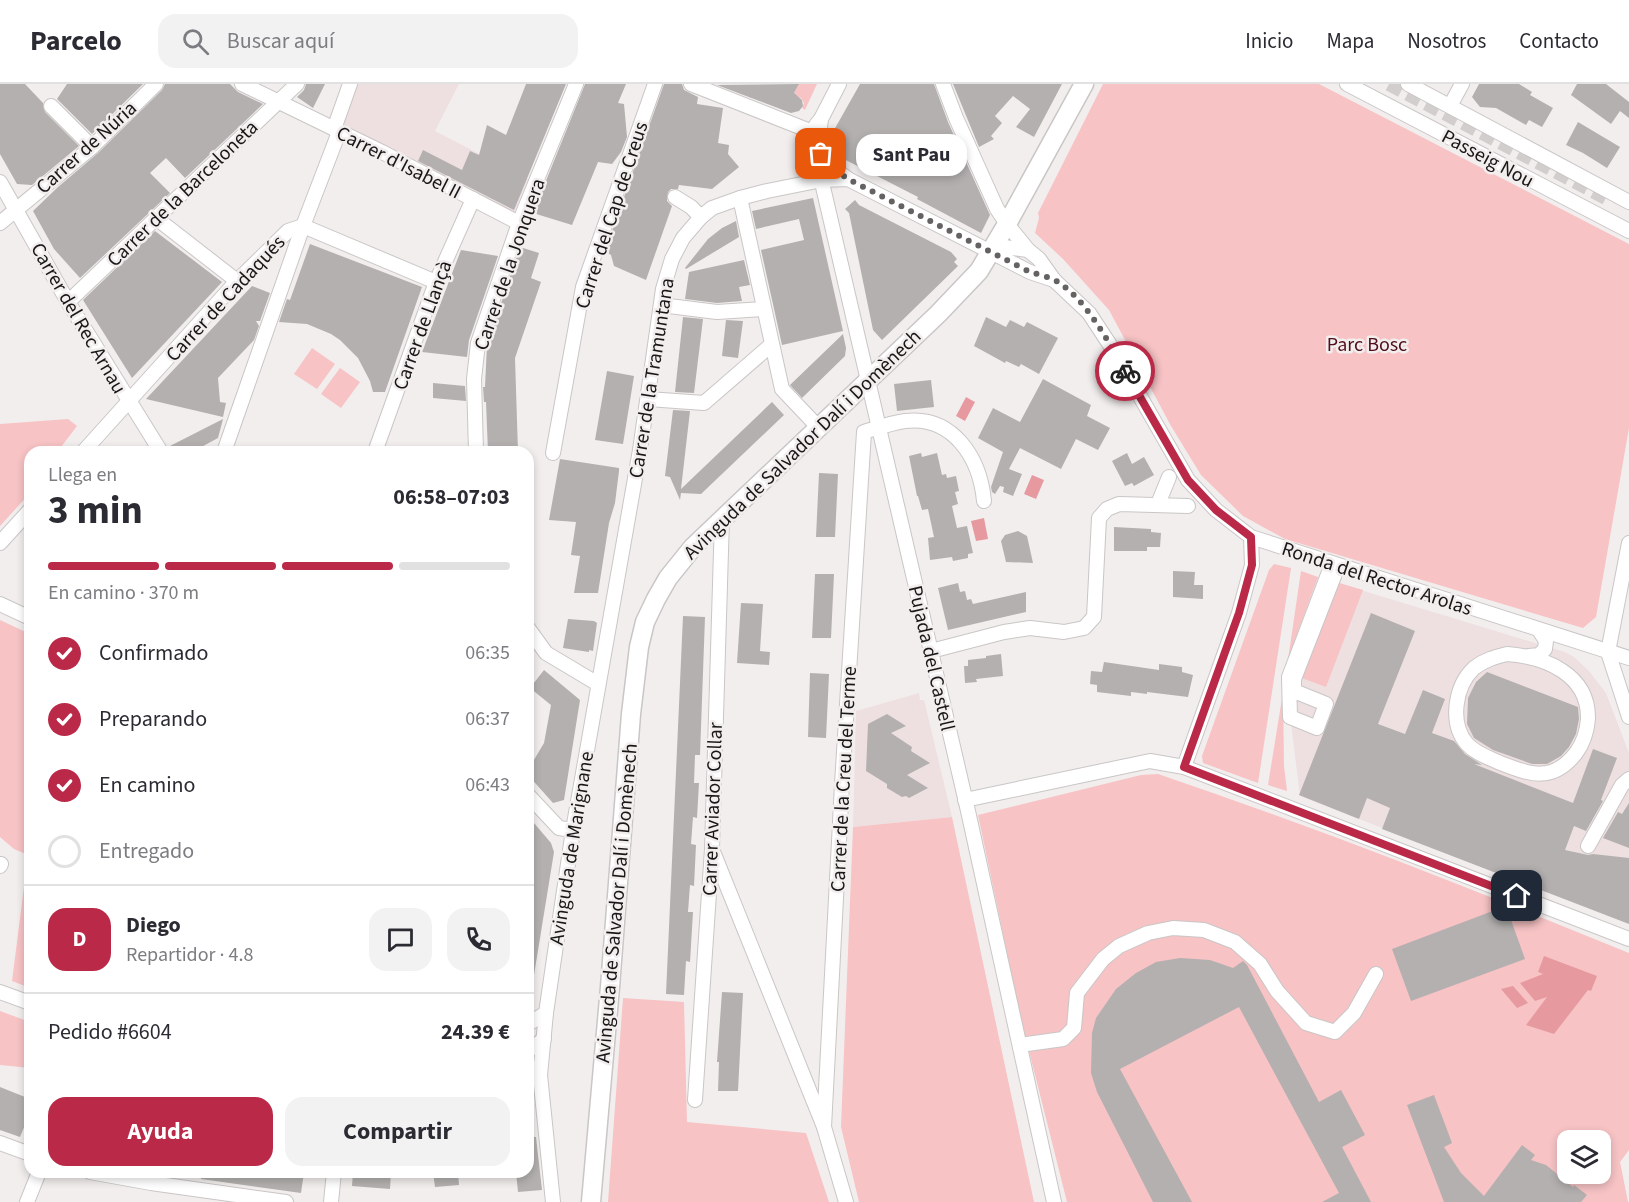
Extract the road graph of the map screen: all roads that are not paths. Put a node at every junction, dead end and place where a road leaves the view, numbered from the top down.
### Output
1 (156, 84) edge
2 (242, 84) edge
3 (297, 84) edge
4 (350, 84) edge
5 (576, 84) edge
6 (655, 84) edge
7 (690, 84) edge
8 (839, 84) edge
9 (943, 84) edge
10 (1084, 84) edge
11 (1347, 84) edge
12 (1408, 84) edge
13 (1462, 84) edge
14 (279, 102) junction
15 (51, 106) dead end
16 (1450, 106) junction
17 (821, 119) junction
18 (336, 130) junction
19 (810, 131) junction
20 (92, 147) junction
21 (848, 179) junction
22 (822, 180) junction
23 (0, 182) edge
24 (675, 197) dead end
25 (740, 198) junction
26 (1606, 198) tunnel mouth
27 (473, 199) junction
28 (1629, 202) edge
29 (16, 208) junction
30 (1629, 210) edge
31 (701, 217) junction
32 (156, 218) junction
33 (0, 223) edge
34 (519, 223) junction
35 (1007, 224) junction
36 (303, 226) junction
37 (1629, 231) edge
38 (1028, 250) junction
39 (991, 252) junction
40 (1054, 280) junction
41 (237, 282) junction
42 (436, 282) junction
43 (68, 302) junction
44 (661, 305) junction
45 (763, 309) junction
46 (771, 345) junction
47 (868, 379) junction
48 (648, 399) junction
49 (128, 401) junction
50 (818, 427) junction
51 (880, 428) junction
52 (88, 446) edge
53 (157, 446) edge
54 (226, 446) edge
55 (377, 446) edge
56 (476, 446) edge
57 (553, 453) dead end
58 (1169, 477) dead end
59 (632, 497) joint
60 (984, 501) dead end
61 (1158, 504) junction
62 (1188, 506) dead end
63 (24, 517) edge
64 (722, 518) junction
65 (1251, 537) junction
66 (0, 543) edge
67 (1629, 544) edge
68 (1335, 565) junction
69 (0, 604) edge
70 (24, 615) edge
71 (1539, 630) junction
72 (534, 636) edge
73 (1567, 639) junction
74 (931, 651) junction
75 (1608, 652) junction
76 (1528, 656) junction
77 (1629, 658) edge
78 (1557, 667) junction
79 (598, 684) junction
80 (1629, 717) edge
81 (1184, 767) junction
82 (1629, 779) edge
83 (965, 800) junction
84 (534, 801) edge
85 (573, 830) junction
86 (1588, 846) dead end
87 (712, 849) junction
88 (1629, 939) edge
89 (1377, 974) dead end
90 (0, 992) edge
91 (24, 1001) edge
92 (546, 1013) junction
93 (534, 1020) edge
94 (544, 1040) junction
95 (1020, 1045) junction
96 (534, 1047) edge
97 (534, 1070) edge
98 (540, 1075) junction
99 (695, 1100) dead end
100 (824, 1127) junction
101 (0, 1143) edge
102 (24, 1152) edge
103 (37, 1178) edge
104 (154, 1178) edge
105 (333, 1178) edge
106 (196, 1196) edge
107 (27, 1202) edge
108 (286, 1202) edge
109 (331, 1202) edge
110 (553, 1202) edge
111 (591, 1202) edge
112 (846, 1202) edge
113 (1054, 1202) edge

1 - 20 street, Carrer de Núria
2 - 14 street, Carrer d'Isabel II
3 - 14 street, Carrer de la Barceloneta
4 - 18 street, Carrer de Cadaqués
5 - 34 street, Carrer de la Jonquera
6 - 57 street, Carrer del Cap de Creus
7 - 19 street
8 - 17 street
9 - 35 street, Ronda del Rector Arolas
10 - 35 main road, Avinguda de Salvador Dalí i Domènech
11 - 37 street, Passeig Nou
12 - 16 street, Passeig Nou
13 - 16 street
14 - 18 street, Carrer d'Isabel II
14 - 32 street, Carrer de la Barceloneta
15 - 20 street
16 - 28 street, Passeig Nou
17 - 19 street
17 - 21 street
18 - 27 street, Carrer d'Isabel II
18 - 36 street, Carrer de Cadaqués
19 - 22 street, Pujada del Castell
20 - 29 street, Carrer de Núria
21 - 22 street, Carrer de la Tramuntana
21 - 39 street, Ronda del Rector Arolas
22 - 25 street, Carrer de la Tramuntana
22 - 47 street, Pujada del Castell
23 - 29 street, Carrer del Rec Arnau
24 - 31 street
25 - 31 street, Carrer de la Tramuntana
25 - 45 street
26 - 30 street
27 - 34 street, Carrer d'Isabel II
27 - 42 street, Carrer de Llançà
29 - 33 street, Carrer de Núria
29 - 43 street, Carrer del Rec Arnau
31 - 44 street, Carrer de la Tramuntana
32 - 41 street
32 - 43 street, Carrer de la Barceloneta
34 - 56 street, Carrer de la Jonquera
35 - 38 street, Ronda del Rector Arolas
35 - 39 main road, Avinguda de Salvador Dalí i Domènech
36 - 41 street, Carrer de Cadaqués
36 - 42 street
36 - 54 street
38 - 39 street
38 - 40 street, Ronda del Rector Arolas
39 - 40 street, Ronda del Rector Arolas
39 - 47 main road, Avinguda de Salvador Dalí i Domènech
40 - 65 street, Ronda del Rector Arolas
41 - 49 street, Carrer de Cadaqués
42 - 55 street, Carrer de Llançà
43 - 49 street, Carrer del Rec Arnau
44 - 45 street
44 - 48 street, Carrer de la Tramuntana
45 - 46 street
46 - 48 street
46 - 50 street
47 - 50 main road, Avinguda de Salvador Dalí i Domènech
47 - 51 street, Pujada del Castell
48 - 59 street, Carrer de la Tramuntana
49 - 52 street, Carrer de Cadaqués
49 - 53 street, Carrer del Rec Arnau
50 - 64 main road, Avinguda de Salvador Dalí i Domènech
51 - 60 street
51 - 74 street, Pujada del Castell
51 - 100 street, Carrer de la Creu del Terme
58 - 61 street
59 - 79 street, Avinguda de Marignane
61 - 62 street
61 - 74 street
63 - 66 street
64 - 87 street, Carrer Aviador Collar
64 - 111 main road, Avinguda de Salvador Dalí i Domènech
65 - 68 street, Ronda del Rector Arolas
65 - 81 street
67 - 75 street
68 - 68 street
68 - 71 street, Ronda del Rector Arolas
69 - 70 street
71 - 73 street, Ronda del Rector Arolas
71 - 76 street
72 - 79 street
73 - 75 street, Ronda del Rector Arolas
73 - 78 street
74 - 83 street, Pujada del Castell
75 - 77 street, Ronda del Rector Arolas
75 - 80 street
76 - 78 street
76 - 78 street
79 - 85 street, Avinguda de Marignane
81 - 83 street
81 - 88 street
82 - 86 street
83 - 95 street, Pujada del Castell
84 - 85 street
85 - 92 street, Avinguda de Marignane
87 - 99 street, Carrer Aviador Collar
87 - 100 street
89 - 95 street
90 - 91 street
92 - 93 street
92 - 94 street, Avinguda de Marignane
94 - 96 street
94 - 98 street, Avinguda de Marignane
95 - 113 street, Pujada del Castell
97 - 98 street
98 - 110 street, Avinguda de Marignane
100 - 112 street
101 - 102 street
103 - 107 street
104 - 106 street
105 - 109 street
106 - 108 street

